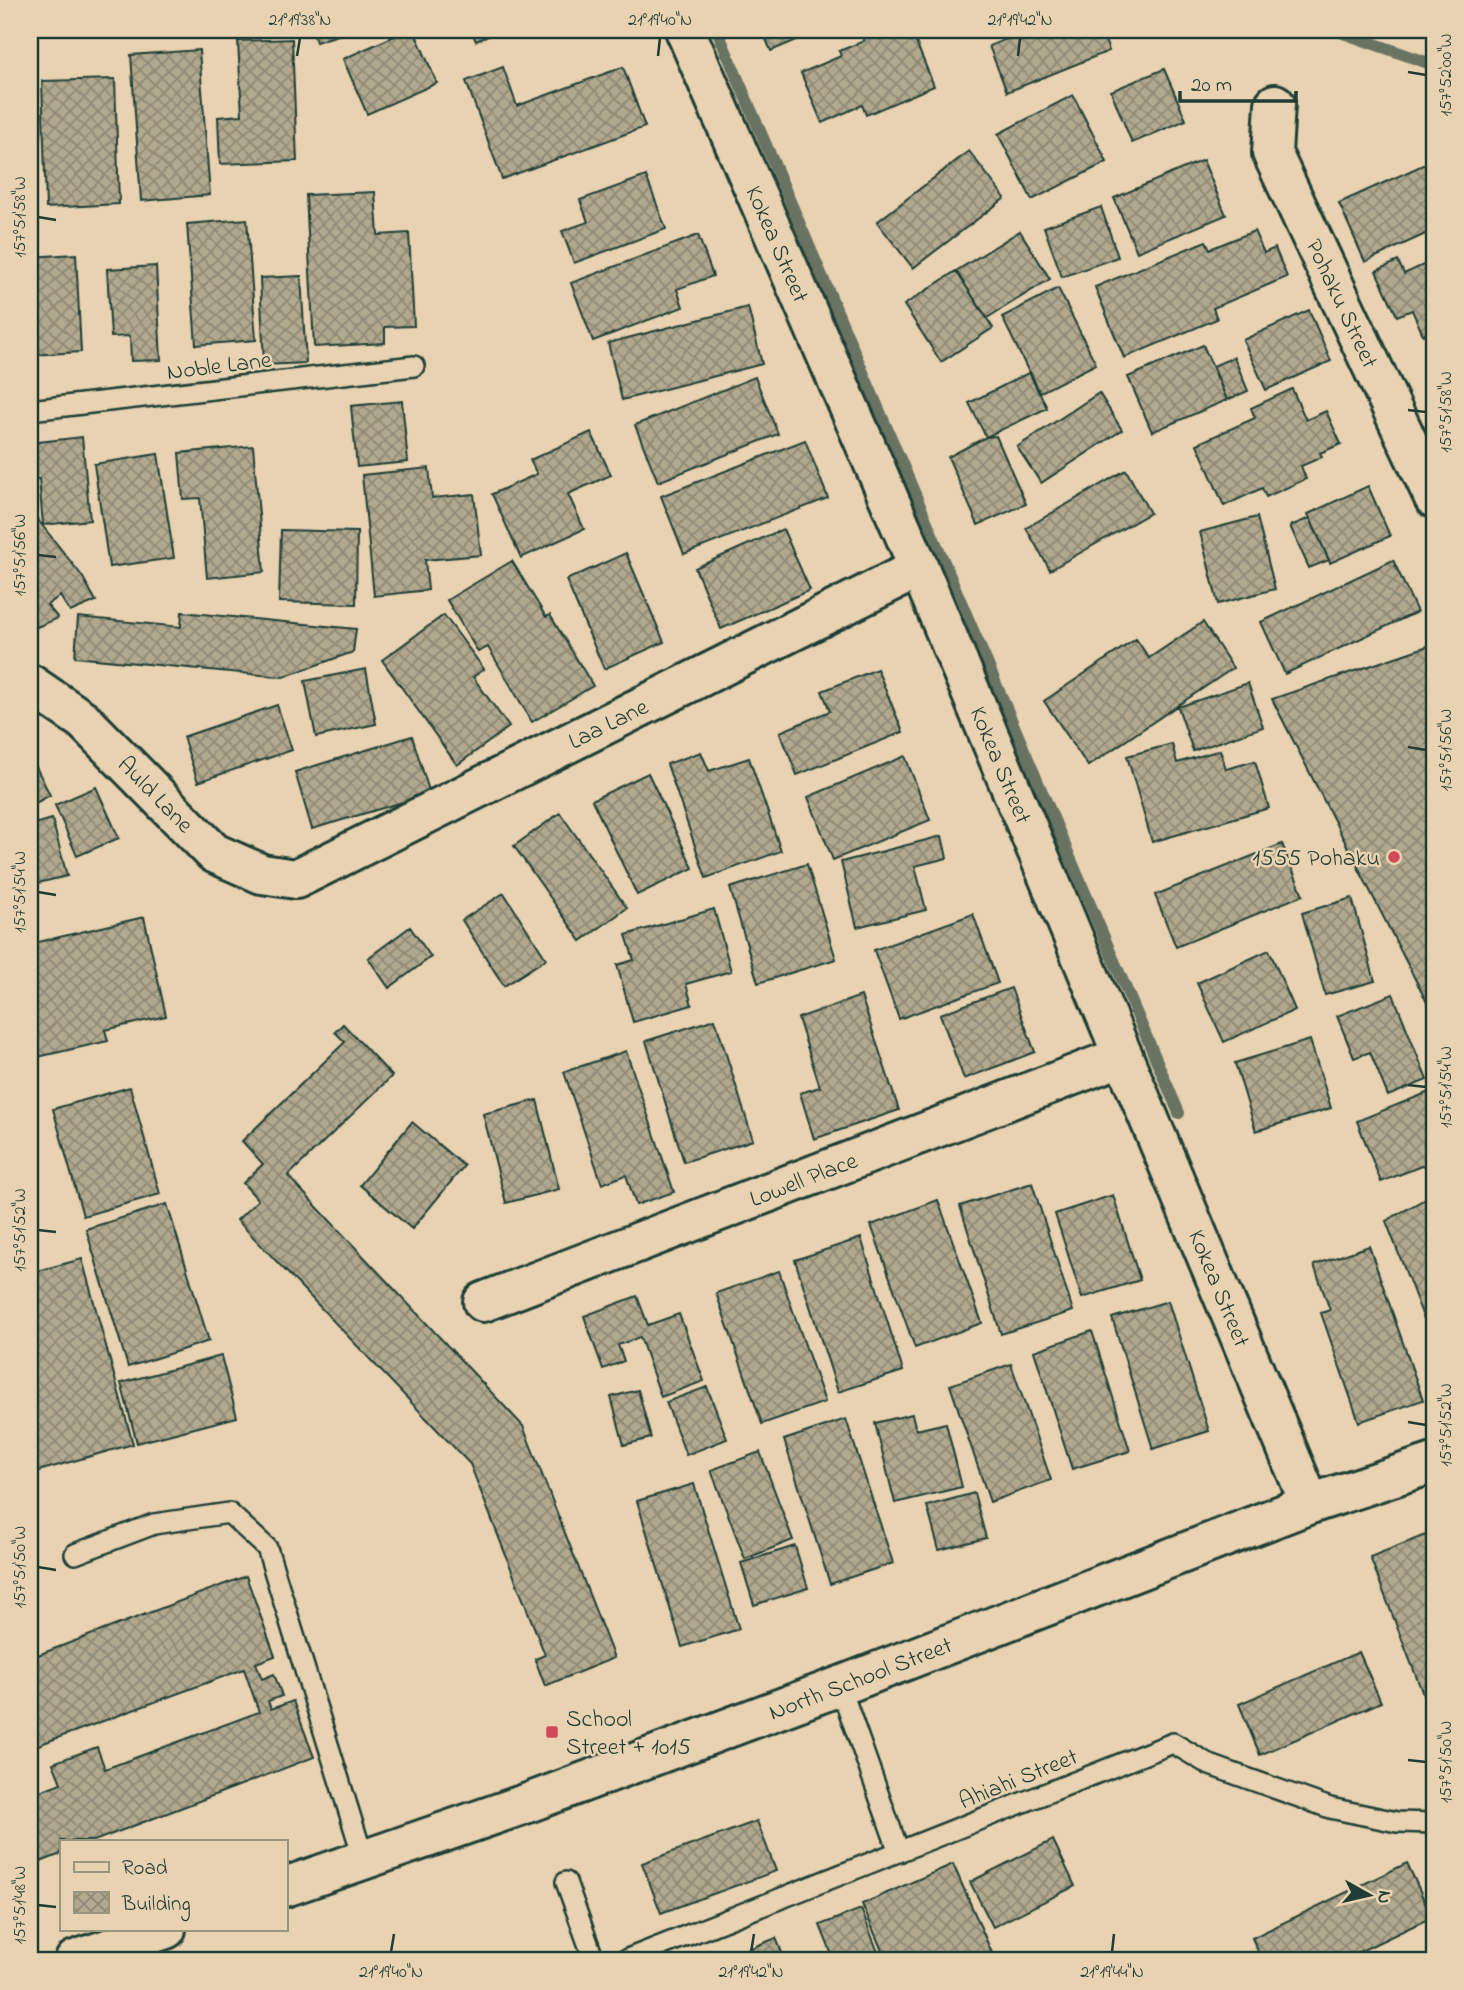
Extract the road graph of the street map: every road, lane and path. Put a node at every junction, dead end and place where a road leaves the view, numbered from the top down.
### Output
1 (685, 30) edge
2 (1275, 104) dead end
3 (414, 366) dead end
4 (30, 410) edge
5 (1434, 498) edge
6 (919, 568) junction
7 (30, 684) edge
8 (296, 879) joint
9 (1123, 1056) junction
10 (483, 1302) dead end
11 (1434, 1463) edge
12 (1310, 1504) junction
13 (75, 1553) dead end
14 (840, 1686) junction
15 (1434, 1824) edge
16 (900, 1852) junction
17 (364, 1860) junction
18 (566, 1882) dead end
19 (287, 1886) edge
20 (163, 1930) edge
21 (75, 1960) edge
22 (594, 1960) edge
23 (625, 1960) edge

1 - 6 street, Kokea Street
2 - 5 street, Pohaku Street
3 - 4 lane, Noble Lane
6 - 8 street, Laa Lane
6 - 9 street, Kokea Street
7 - 8 street, Auld Lane
9 - 10 street, Lowell Place
9 - 12 street, Kokea Street
11 - 12 street, North School Street
12 - 14 street, North School Street
13 - 17 lane
14 - 16 lane
14 - 17 street, North School Street
15 - 16 lane, Ahiahi Street
16 - 23 lane, Ahiahi Street
17 - 19 street, North School Street
18 - 22 lane
20 - 21 street

